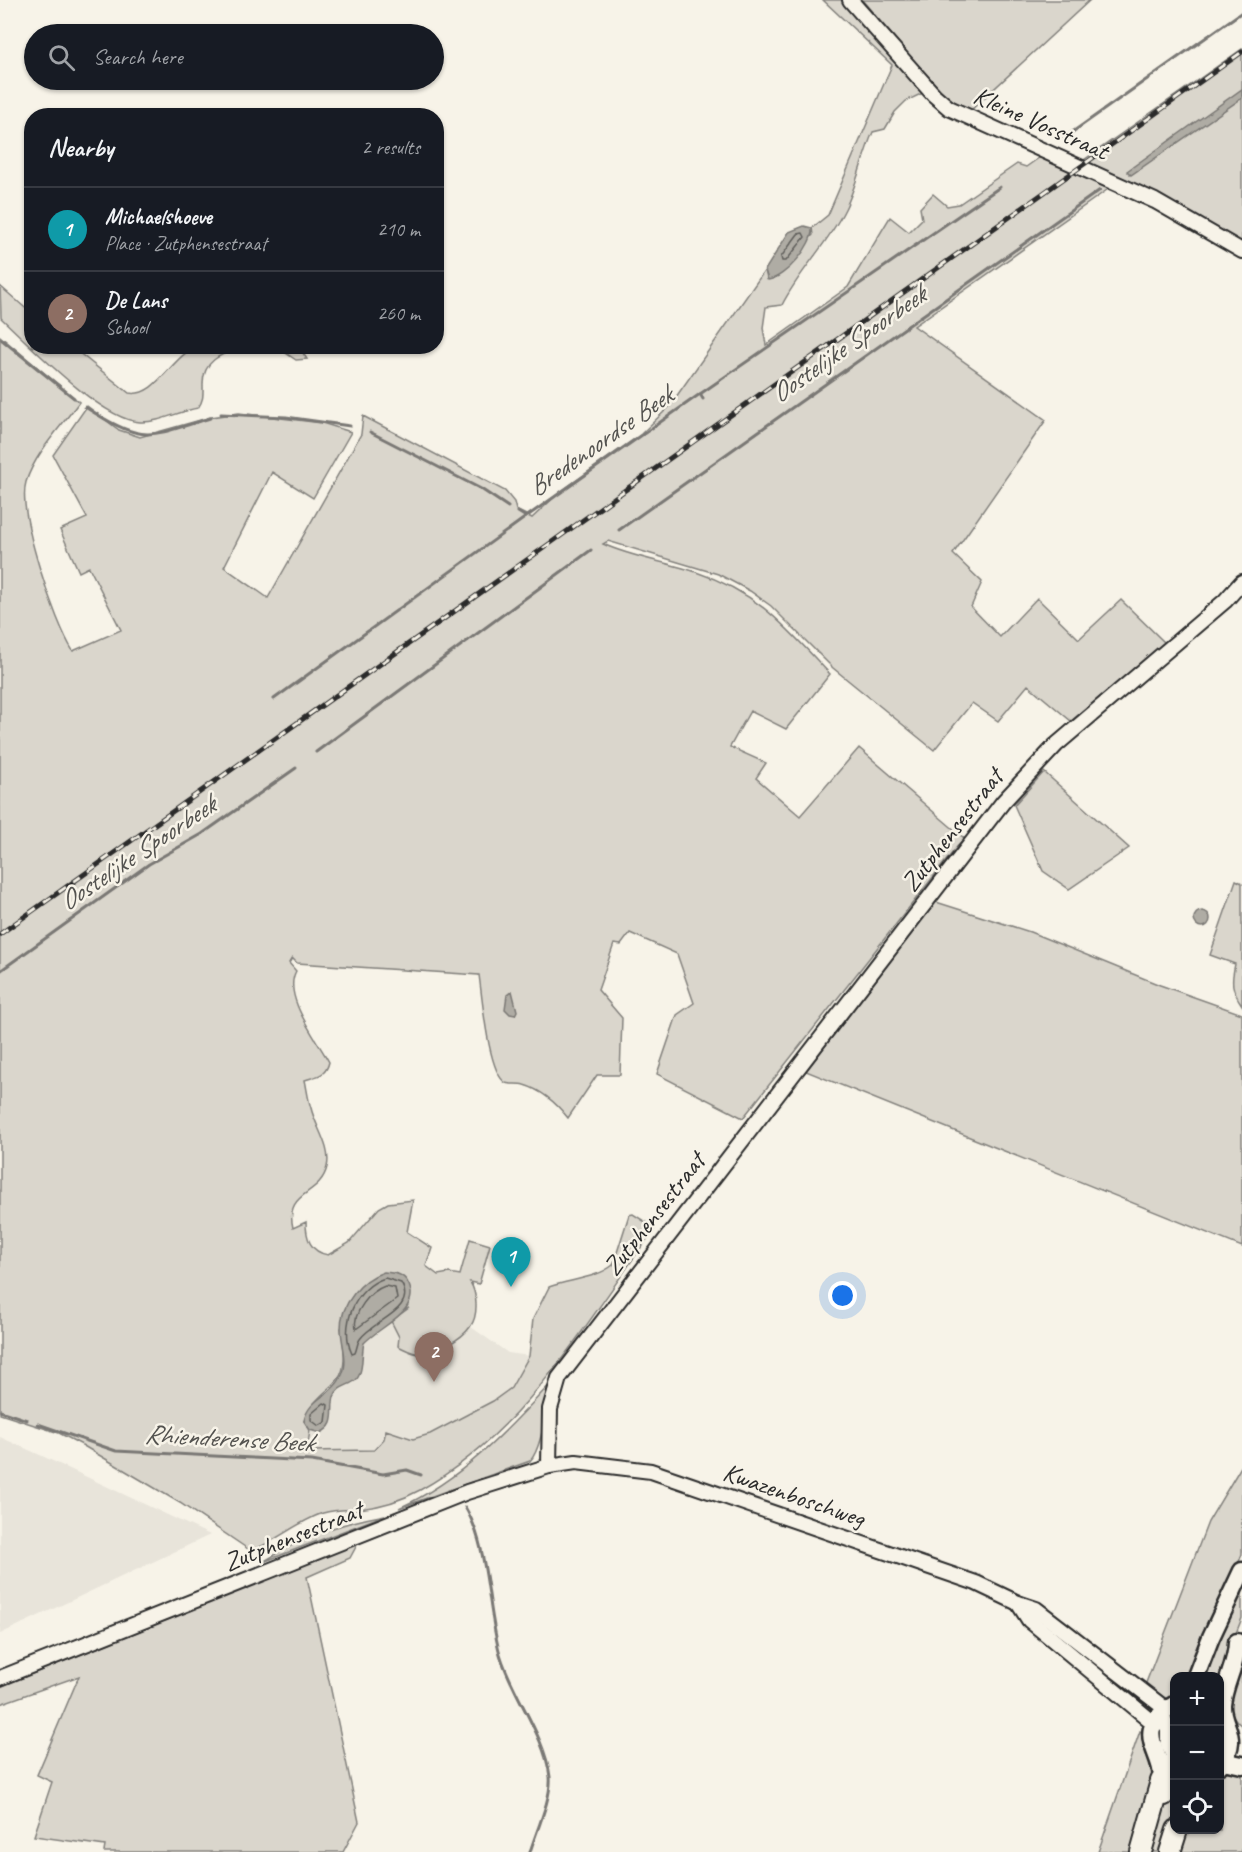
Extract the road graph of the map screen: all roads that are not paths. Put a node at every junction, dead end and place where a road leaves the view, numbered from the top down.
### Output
1 (850, 0) edge
2 (1242, 251) edge
3 (1242, 582) edge
4 (549, 1466) junction
5 (1242, 1571) edge
6 (1018, 1604) junction
7 (1221, 1620) junction
8 (1240, 1636) edge
9 (1198, 1672) edge
10 (1205, 1672) edge
11 (1224, 1677) edge
12 (0, 1678) edge
13 (1164, 1719) edge
14 (1228, 1738) edge
15 (1170, 1749) edge
16 (1242, 1765) edge
17 (1170, 1767) edge
18 (1176, 1834) edge
19 (1141, 1852) edge
20 (1170, 1852) edge

1 - 2 street, Kleine Vosstraat
3 - 4 street, Zutphensestraat
4 - 6 street, Kwazenboschweg
4 - 12 street, Zutphensestraat
5 - 7 main road
6 - 13 street, Kwazenboschweg
6 - 13 street, Kwazenboschweg
7 - 9 main road
7 - 10 main road
8 - 11 main road
8 - 14 main road
13 - 15 main road
13 - 17 main road
14 - 16 main road
17 - 19 highway
18 - 20 highway

